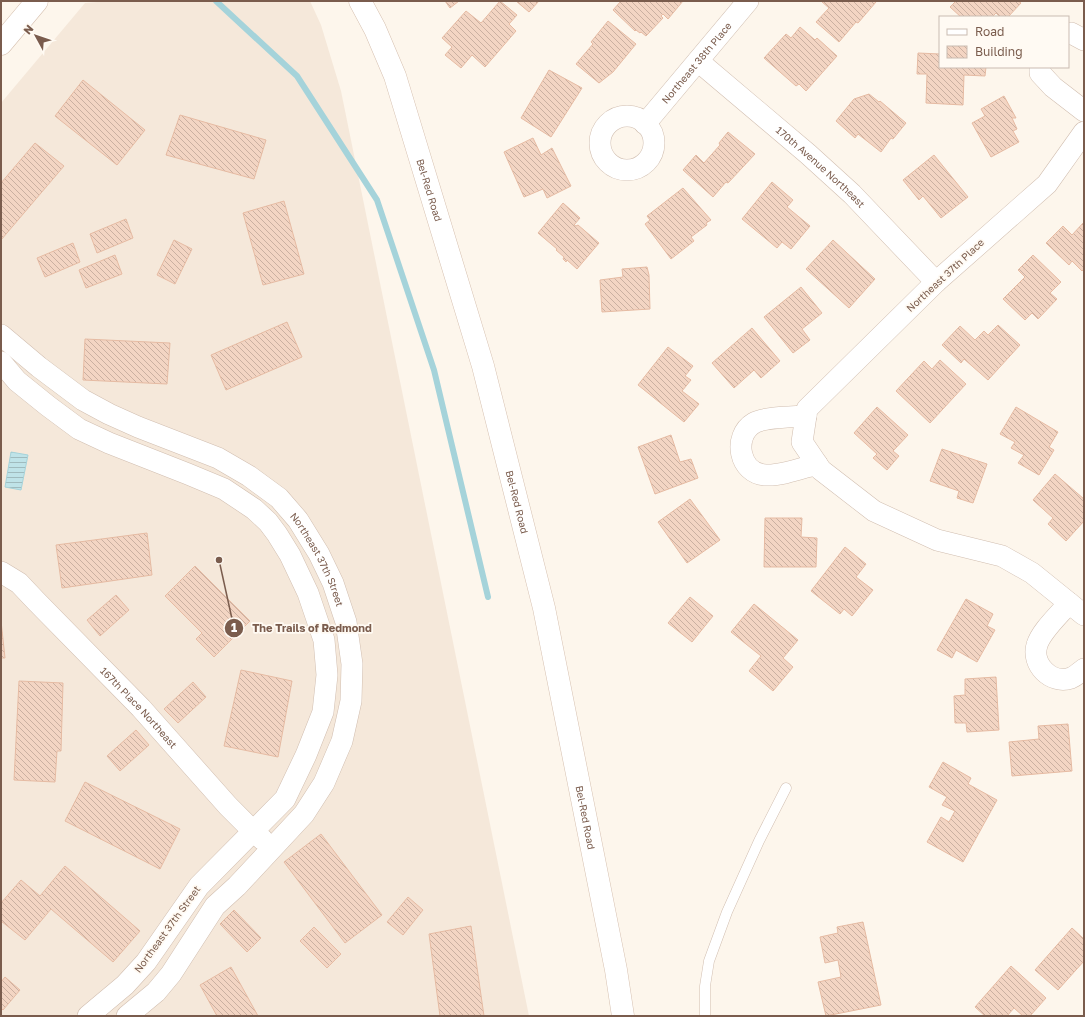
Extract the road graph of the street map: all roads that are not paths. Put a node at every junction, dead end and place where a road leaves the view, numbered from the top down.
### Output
1 (37, 1) edge
2 (360, 1) edge
3 (748, 1) edge
4 (1069, 34) edge
5 (1084, 40) edge
6 (1, 44) edge
7 (698, 61) junction
8 (1040, 68) edge
9 (1084, 111) edge
10 (645, 124) dead end
11 (1084, 132) edge
12 (936, 282) junction
13 (3, 340) edge
14 (1, 362) edge
15 (806, 416) junction
16 (817, 464) junction
17 (1, 572) edge
18 (1077, 609) edge
19 (1084, 669) edge
20 (786, 788) dead end
21 (253, 831) junction
22 (272, 847) junction
23 (219, 866) junction
24 (237, 886) junction
25 (88, 1016) edge
26 (127, 1016) edge
27 (623, 1016) edge
28 (705, 1016) edge

1 - 6 main road
2 - 27 main road, Bel-Red Road
3 - 7 street, Northeast 38th Place
4 - 5 street
7 - 10 street, Northeast 38th Place
7 - 12 street, 170th Avenue Northeast
8 - 9 street
11 - 12 street, Northeast 37th Place
12 - 15 street, Northeast 37th Place
13 - 22 street, Northeast 37th Street
14 - 21 street, Northeast 37th Street
15 - 16 street, Northeast 37th Place
15 - 16 street
16 - 18 street, Northeast 37th Place
17 - 21 street, 167th Place Northeast
18 - 19 street
20 - 28 lane
21 - 22 street, 167th Place Northeast
21 - 23 street, Northeast 37th Street
22 - 24 street, Northeast 37th Street
23 - 24 street
23 - 25 street, Northeast 37th Street
24 - 26 street, Northeast 37th Street

